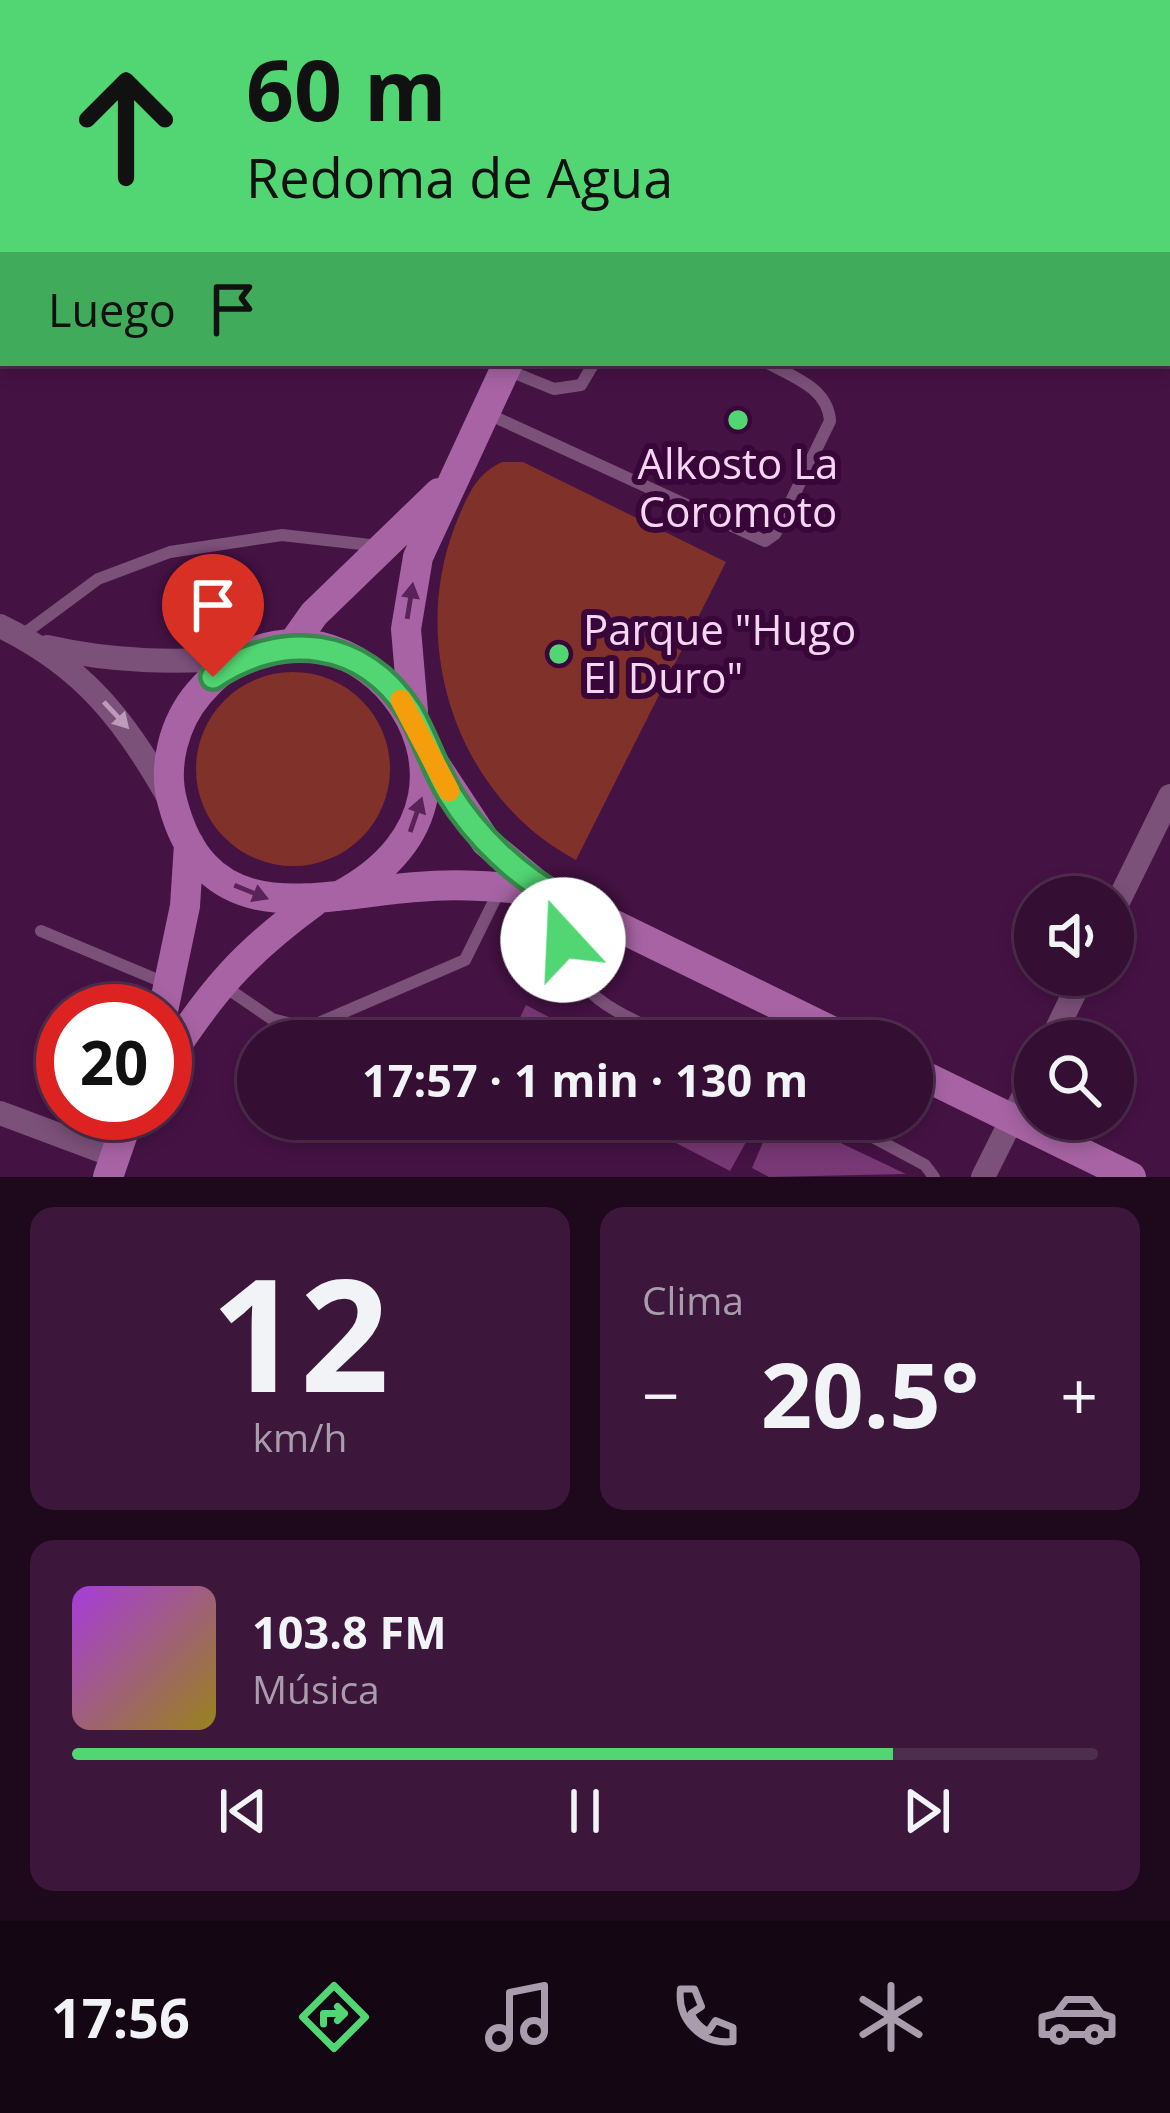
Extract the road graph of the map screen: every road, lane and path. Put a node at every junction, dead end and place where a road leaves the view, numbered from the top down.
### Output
1 (507, 366) edge
2 (592, 366) edge
3 (773, 366) edge
4 (485, 413) junction
5 (456, 476) junction
6 (386, 547) junction
7 (20, 636) edge
8 (292, 645) junction
9 (242, 658) junction
10 (413, 717) junction
11 (424, 747) junction
12 (1170, 796) edge
13 (172, 803) junction
14 (1163, 827) edge
15 (189, 844) junction
16 (1134, 876) edge
17 (501, 887) junction
18 (554, 895) junction
19 (327, 899) junction
20 (40, 931) dead end
21 (141, 984) edge
22 (170, 984) edge
23 (220, 984) junction
24 (793, 1012) junction
25 (633, 1020) edge
26 (789, 1020) edge
27 (802, 1020) edge
28 (192, 1024) edge
29 (933, 1080) edge
30 (0, 1113) edge
31 (1014, 1115) edge
32 (1012, 1119) junction
33 (879, 1140) edge
34 (112, 1166) edge
35 (934, 1177) edge
36 (982, 1177) edge
37 (1131, 1177) edge

1 - 2 lane
1 - 4 street
3 - 4 lane
4 - 5 street
5 - 6 street
10 -> 5 street
6 - 7 lane
6 - 8 street
7 - 9 street
7 -> 13 street
8 - 9 street
8 - 10 street
9 - 13 street
10 - 11 street
11 - 18 street
19 -> 11 street
12 - 14 street
13 - 15 street
14 - 16 street
15 -> 19 street
15 - 22 street
17 - 18 street
17 - 19 street
17 - 23 lane
18 - 24 street
18 - 25 lane
19 - 23 street
20 - 21 lane
23 - 28 street
24 - 26 lane
24 - 27 street
29 - 32 street
30 - 34 street
31 - 32 street
32 - 36 street
32 - 37 street
33 - 35 lane

